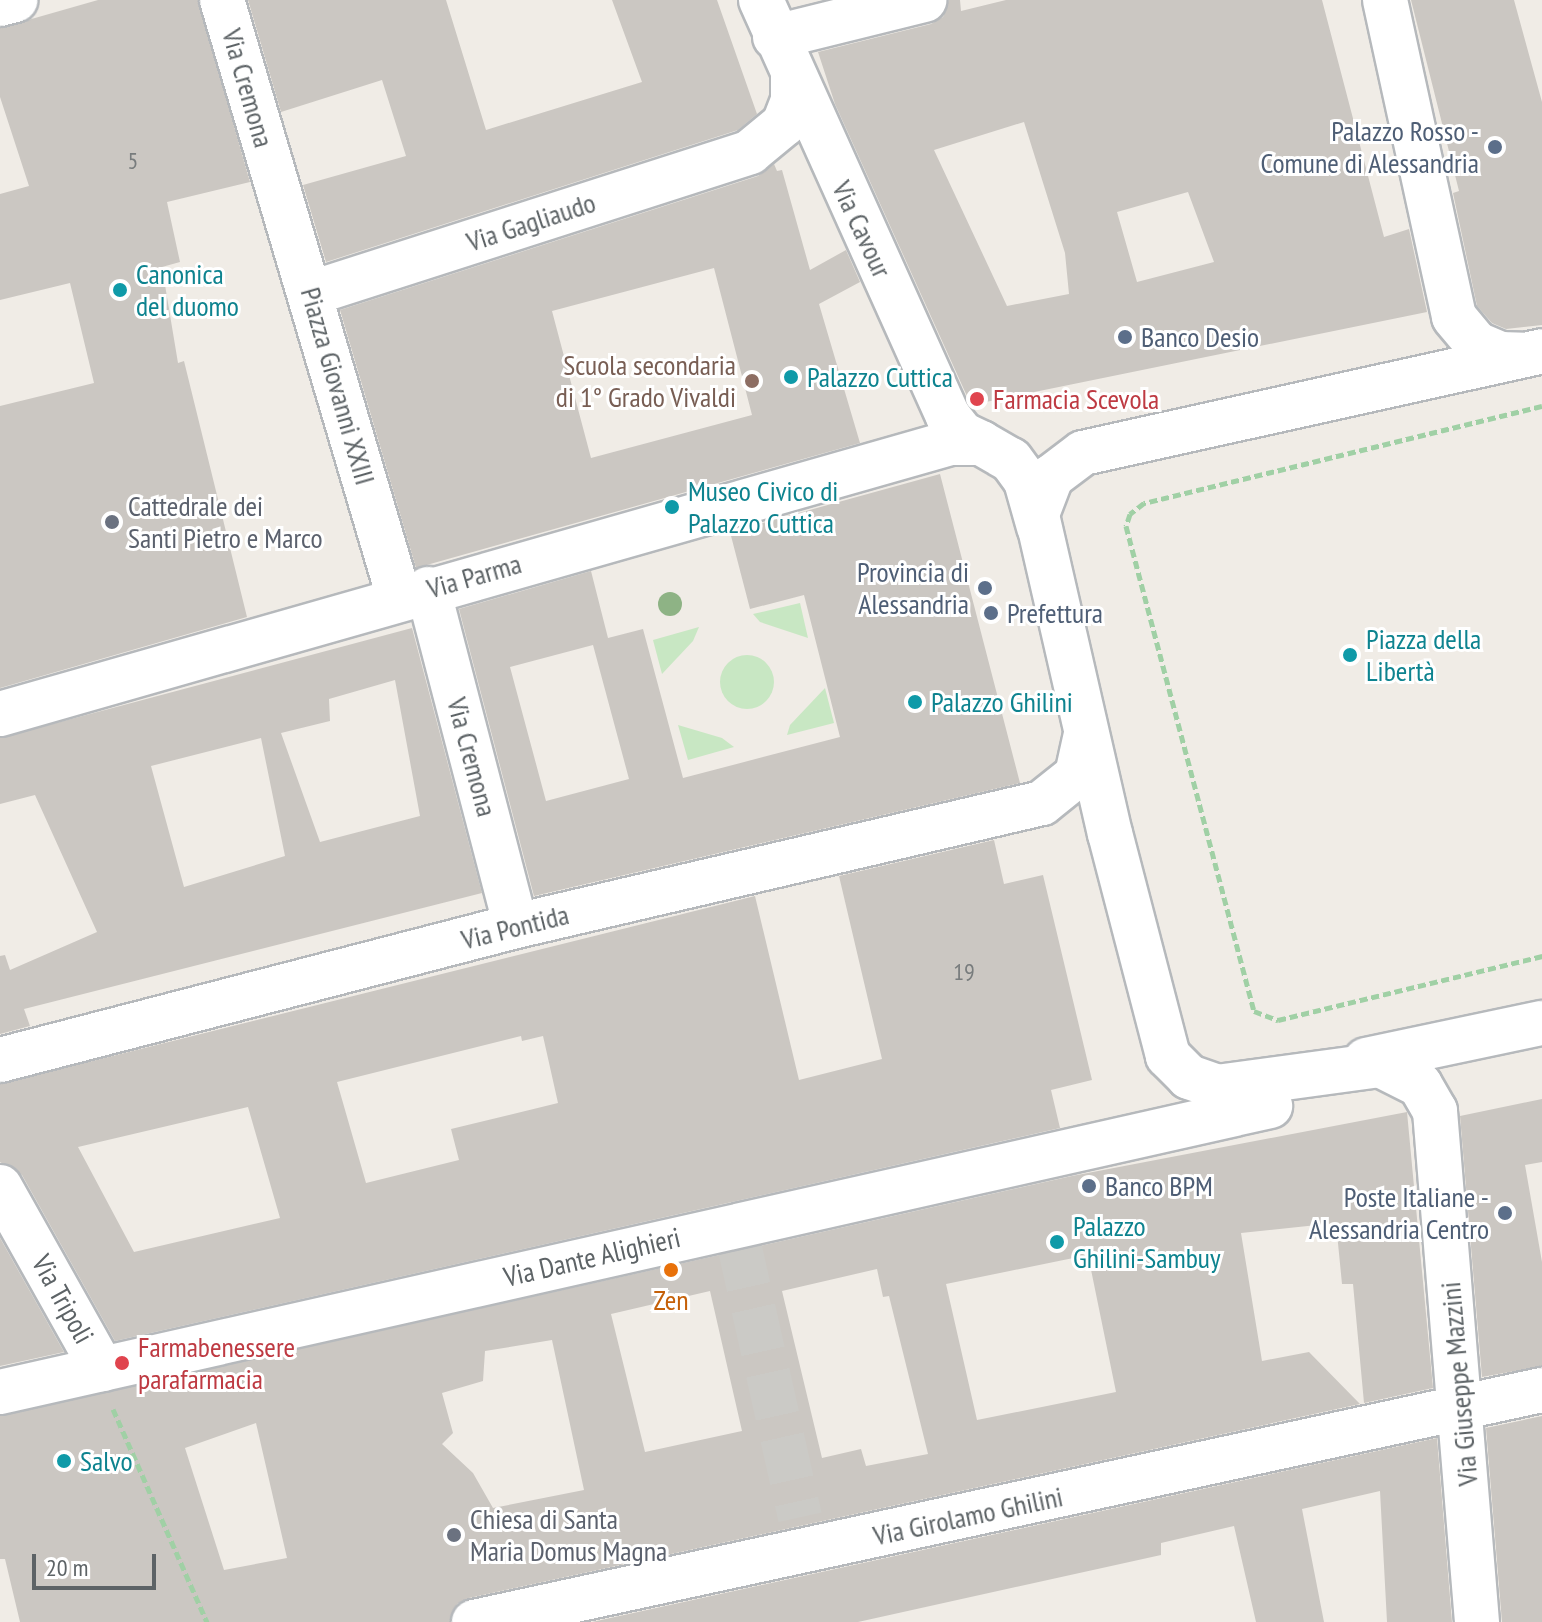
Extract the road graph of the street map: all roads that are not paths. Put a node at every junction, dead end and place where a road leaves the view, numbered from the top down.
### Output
1 (15, 0) edge
2 (222, 0) edge
3 (925, 0) edge
4 (1385, 0) edge
5 (0, 4) edge
6 (776, 38) edge
7 (274, 175) joint
8 (312, 293) junction
9 (1534, 353) edge
10 (966, 443) junction
11 (1039, 530) junction
12 (414, 593) junction
13 (0, 714) edge
14 (1085, 730) junction
15 (516, 926) junction
16 (1542, 1023) edge
17 (0, 1060) edge
18 (1370, 1074) junction
19 (1238, 1086) junction
20 (0, 1187) edge
21 (102, 1369) junction
22 (1542, 1390) edge
23 (0, 1392) edge
24 (1462, 1409) junction
25 (474, 1622) edge
26 (1477, 1622) edge

1 - 5 street
2 - 7 street, Via Cremona
3 - 6 street
4 - 9 street
6 - 8 street, Via Gagliaudo
6 - 10 street, Via Cavour
7 - 8 street, Piazza Giovanni XXIII
8 - 12 street, Piazza Giovanni XXIII
9 - 11 street
10 - 11 street, Via Cavour
10 - 12 street, Via Parma
11 - 14 street
12 - 13 street, Via Parma
12 - 15 street, Via Cremona
14 - 15 street, Via Pontida
14 - 19 street
15 - 17 street, Via Pontida
16 - 19 street
18 - 19 street
18 - 21 street, Via Dante Alighieri
18 - 24 street, Via Giuseppe Mazzini
20 - 21 street, Via Tripoli
21 - 23 street, Via Dante Alighieri
22 - 24 street, Via Girolamo Ghilini
24 - 25 street, Via Girolamo Ghilini
24 - 26 street, Via Giuseppe Mazzini

